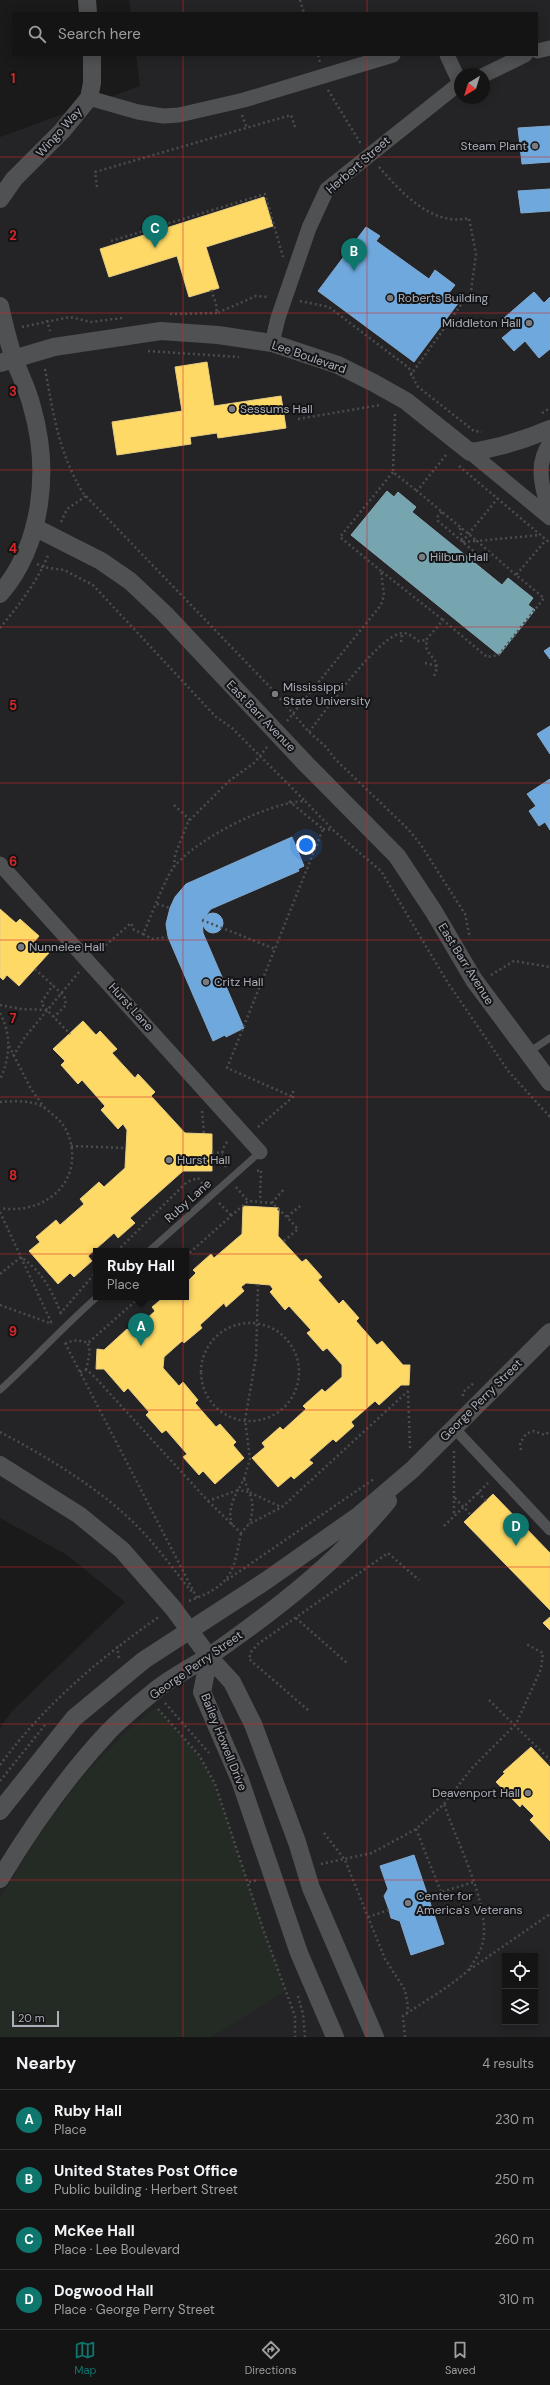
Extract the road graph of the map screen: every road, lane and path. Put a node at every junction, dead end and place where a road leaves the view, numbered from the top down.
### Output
1 (87, 0) edge
2 (300, 0) edge
3 (88, 12) edge
4 (304, 12) edge
5 (550, 48) edge
6 (538, 50) edge
7 (92, 56) edge
8 (390, 56) edge
9 (447, 56) edge
10 (523, 56) edge
11 (454, 70) edge
12 (490, 72) edge
13 (454, 88) edge
14 (89, 98) junction
15 (241, 113) dead end
16 (295, 127) dead end
17 (247, 128) junction
18 (97, 187) dead end
19 (0, 199) edge
20 (469, 218) dead end
21 (164, 225) junction
22 (165, 228) dead end
23 (111, 241) dead end
24 (284, 262) dead end
25 (211, 290) dead end
26 (284, 299) junction
27 (0, 306) edge
28 (217, 313) junction
29 (163, 314) dead end
30 (127, 318) dead end
31 (6, 331) junction
32 (272, 343) junction
33 (140, 352) dead end
34 (246, 357) dead end
35 (50, 365) dead end
36 (12, 366) edge
37 (45, 369) junction
38 (410, 376) junction
39 (376, 402) dead end
40 (391, 410) dead end
41 (395, 414) junction
42 (400, 418) dead end
43 (298, 419) dead end
44 (550, 429) edge
45 (474, 431) dead end
46 (550, 443) edge
47 (440, 450) dead end
48 (470, 452) junction
49 (446, 455) junction
50 (452, 460) dead end
51 (458, 465) dead end
52 (393, 472) junction
53 (417, 492) junction
54 (86, 496) junction
55 (498, 498) junction
56 (442, 512) junction
57 (550, 514) edge
58 (550, 518) edge
59 (36, 528) junction
60 (460, 528) junction
61 (468, 534) junction
62 (540, 534) junction
63 (55, 538) junction
64 (546, 540) junction
65 (476, 541) junction
66 (462, 542) junction
67 (550, 543) edge
68 (492, 555) junction
69 (24, 558) junction
70 (43, 568) junction
71 (381, 570) junction
72 (516, 575) junction
73 (0, 594) edge
74 (443, 620) junction
75 (0, 628) edge
76 (402, 633) junction
77 (426, 640) junction
78 (401, 642) dead end
79 (425, 663) dead end
80 (438, 666) junction
81 (434, 676) dead end
82 (293, 713) junction
83 (309, 732) junction
84 (278, 733) junction
85 (259, 756) junction
86 (289, 801) junction
87 (305, 801) junction
88 (174, 806) dead end
89 (190, 820) junction
90 (323, 829) junction
91 (333, 830) junction
92 (0, 864) edge
93 (174, 868) junction
94 (157, 904) junction
95 (170, 908) dead end
96 (202, 920) dead end
97 (143, 934) junction
98 (168, 937) dead end
99 (471, 940) dead end
100 (275, 948) junction
101 (93, 956) dead end
102 (83, 966) dead end
103 (550, 967) edge
104 (35, 969) dead end
105 (485, 970) dead end
106 (488, 976) junction
107 (492, 982) dead end
108 (53, 985) junction
109 (61, 993) junction
110 (0, 1004) edge
111 (47, 1010) junction
112 (0, 1013) edge
113 (54, 1017) junction
114 (70, 1034) dead end
115 (550, 1038) edge
116 (9, 1046) junction
117 (527, 1054) junction
118 (13, 1056) junction
119 (0, 1080) edge
120 (550, 1082) edge
121 (293, 1088) dead end
122 (293, 1097) junction
123 (0, 1102) edge
124 (44, 1107) junction
125 (202, 1110) dead end
126 (550, 1117) edge
127 (256, 1128) dead end
128 (204, 1134) dead end
129 (229, 1139) dead end
130 (71, 1146) junction
131 (126, 1148) dead end
132 (212, 1152) dead end
133 (260, 1152) joint
134 (223, 1153) junction
135 (229, 1171) dead end
136 (254, 1171) dead end
137 (240, 1182) dead end
138 (284, 1188) dead end
139 (212, 1195) junction
140 (248, 1200) junction
141 (260, 1201) junction
142 (272, 1203) junction
143 (300, 1206) dead end
144 (0, 1208) edge
145 (0, 1212) edge
146 (231, 1216) junction
147 (287, 1217) junction
148 (284, 1241) dead end
149 (120, 1248) edge
150 (152, 1248) edge
151 (189, 1253) edge
152 (21, 1257) junction
153 (0, 1274) edge
154 (93, 1276) edge
155 (258, 1284) dead end
156 (94, 1300) edge
157 (137, 1300) edge
158 (0, 1305) edge
159 (61, 1314) junction
160 (52, 1324) junction
161 (256, 1324) junction
162 (58, 1331) junction
163 (550, 1332) edge
164 (88, 1343) junction
165 (66, 1344) junction
166 (86, 1370) junction
167 (80, 1372) junction
168 (0, 1390) edge
169 (245, 1420) junction
170 (454, 1428) junction
171 (550, 1431) edge
172 (0, 1432) edge
173 (454, 1450) dead end
174 (521, 1450) dead end
175 (412, 1461) junction
176 (0, 1465) edge
177 (380, 1474) dead end
178 (497, 1474) junction
179 (244, 1479) junction
180 (238, 1490) junction
181 (250, 1492) junction
182 (478, 1492) junction
183 (454, 1497) junction
184 (208, 1501) junction
185 (486, 1501) dead end
186 (282, 1507) junction
187 (464, 1507) junction
188 (471, 1515) dead end
189 (454, 1516) junction
190 (249, 1524) junction
191 (232, 1526) junction
192 (444, 1526) dead end
193 (550, 1530) edge
194 (241, 1533) junction
195 (227, 1580) junction
196 (419, 1580) dead end
197 (197, 1598) junction
198 (173, 1608) junction
199 (296, 1618) junction
200 (190, 1629) junction
201 (526, 1644) dead end
202 (117, 1646) junction
203 (209, 1657) junction
204 (347, 1663) dead end
205 (129, 1673) junction
206 (151, 1695) junction
207 (489, 1700) dead end
208 (308, 1710) dead end
209 (516, 1724) junction
210 (213, 1759) dead end
211 (550, 1760) edge
212 (0, 1765) edge
213 (444, 1804) junction
214 (0, 1811) edge
215 (416, 1829) junction
216 (324, 1833) dead end
217 (345, 1860) junction
218 (305, 1868) junction
219 (0, 1879) edge
220 (262, 1879) junction
221 (249, 1882) junction
222 (474, 1882) junction
223 (442, 1892) junction
224 (428, 1896) dead end
225 (389, 1910) dead end
226 (550, 1914) edge
227 (368, 1917) junction
228 (467, 1971) junction
229 (297, 1992) dead end
230 (407, 2013) junction
231 (295, 2037) edge
232 (305, 2037) edge
233 (335, 2037) edge
234 (374, 2037) edge
235 (405, 2037) edge

1 - 3 street
2 - 4 path
5 - 6 street
7 - 14 street, Wingo Way
8 - 14 street
9 - 11 street
10 - 12 street
13 - 26 street, Herbert Street
14 - 19 street, Wingo Way
15 - 17 path
16 - 17 path
17 - 18 path
20 - 38 path
21 - 22 path
21 - 23 path
21 - 24 path
25 - 28 path
26 - 28 path
26 - 32 street, Herbert Street
26 - 38 path
27 - 31 street
28 - 29 path
30 - 31 path
31 - 36 street
32 - 36 street, Lee Boulevard
32 - 48 street, Lee Boulevard
33 - 34 path
35 - 37 path
36 - 37 path
36 - 59 street
37 - 54 path
38 - 45 path
39 - 43 path
40 - 41 path
41 - 42 path
41 - 52 path
44 - 48 street
46 - 57 street
47 - 49 path
48 - 58 street, Lee Boulevard
49 - 50 path
49 - 53 path
51 - 55 path
52 - 53 path
52 - 71 path
53 - 56 path
54 - 63 path
54 - 82 path
55 - 61 path
55 - 62 path
56 - 60 path
56 - 66 path
59 - 63 street, East Barr Avenue
59 - 69 street
60 - 61 path
60 - 66 path
61 - 65 path
61 - 66 path
62 - 64 path
62 - 65 path
63 - 70 path
63 - 84 street, East Barr Avenue
64 - 67 path
64 - 72 path
65 - 66 path
65 - 68 path
66 - 68 path
68 - 72 path
69 - 70 path
69 - 73 street
70 - 75 path
70 - 85 path
71 - 74 path
71 - 82 path
72 - 74 path
74 - 77 path
76 - 77 path
76 - 78 path
76 - 83 path
77 - 80 path
79 - 80 path
80 - 81 path
82 - 83 path
82 - 84 path
83 - 99 path
84 - 85 path
84 - 117 street, East Barr Avenue
85 - 87 path
85 - 89 path
86 - 87 path
86 - 90 path
86 - 93 path
87 - 91 path
88 - 89 path
89 - 93 path
90 - 91 path
90 - 100 path
91 - 126 path
92 - 133 street, Hurst Lane
93 - 94 path
94 - 95 path
94 - 97 path
96 - 100 path
97 - 98 path
97 - 101 path
100 - 122 path
102 - 109 path
103 - 106 path
104 - 108 path
105 - 106 path
106 - 107 path
108 - 109 path
108 - 111 path
109 - 111 path
109 - 113 path
110 - 111 path
111 - 113 path
111 - 118 path
112 - 116 path
113 - 114 path
115 - 117 lane
116 - 118 path
116 - 119 path
117 - 120 street, East Barr Avenue
118 - 124 path
121 - 122 path
122 - 127 path
123 - 124 path
124 - 130 path
125 - 128 path
129 - 134 path
130 - 131 path
130 - 144 path
132 - 134 path
133 - 139 lane, Ruby Lane
134 - 135 path
136 - 141 path
137 - 140 path
138 - 142 path
139 - 146 path
139 - 149 path
139 - 150 lane, Ruby Lane
140 - 141 path
140 - 146 path
141 - 142 path
142 - 147 path
143 - 147 path
145 - 152 path
146 - 151 path
147 - 148 path
152 - 153 path
152 - 159 path
152 - 160 path
154 - 159 path
155 - 161 path
156 - 162 lane
157 - 164 path
158 - 160 path
159 - 160 path
160 - 162 path
161 - 169 path
161 - 169 path
161 - 169 path
162 - 165 path
162 - 168 lane
163 - 170 street, George Perry Street
164 - 165 path
164 - 166 path
165 - 167 path
166 - 167 path
166 - 184 path
167 - 197 path
169 - 179 path
170 - 175 street, George Perry Street
170 - 178 street
171 - 174 path
172 - 197 path
173 - 183 path
175 - 186 path
175 - 200 street, George Perry Street
175 - 203 street, George Perry Street
176 - 198 street
177 - 195 path
178 - 182 path
178 - 193 street
179 - 180 path
179 - 181 path
180 - 181 path
180 - 184 path
180 - 191 path
181 - 186 path
181 - 190 path
182 - 185 path
182 - 187 path
183 - 187 path
183 - 189 path
184 - 191 path
186 - 190 path
187 - 188 path
187 - 189 path
189 - 192 path
190 - 194 path
191 - 194 path
194 - 195 path
195 - 197 path
196 - 199 path
198 - 200 street
198 - 202 path
199 - 204 path
199 - 208 path
200 - 203 street
200 - 205 street, George Perry Street
201 - 209 path
202 - 205 path
202 - 212 path
203 - 206 street, George Perry Street
203 - 218 street
203 - 220 street, Bailey Howell Drive
205 - 214 street, George Perry Street
206 - 210 path
206 - 219 street, George Perry Street
206 - 221 path
207 - 209 path
209 - 211 path
209 - 213 path
213 - 215 path
213 - 222 path
215 - 217 path
215 - 223 path
216 - 217 path
217 - 218 path
217 - 227 path
218 - 234 street
220 - 221 path
220 - 233 street, Bailey Howell Drive
221 - 231 path
222 - 223 path
222 - 228 path
223 - 224 path
225 - 227 path
226 - 228 path
227 - 230 path
228 - 230 path
229 - 232 path
230 - 235 path

